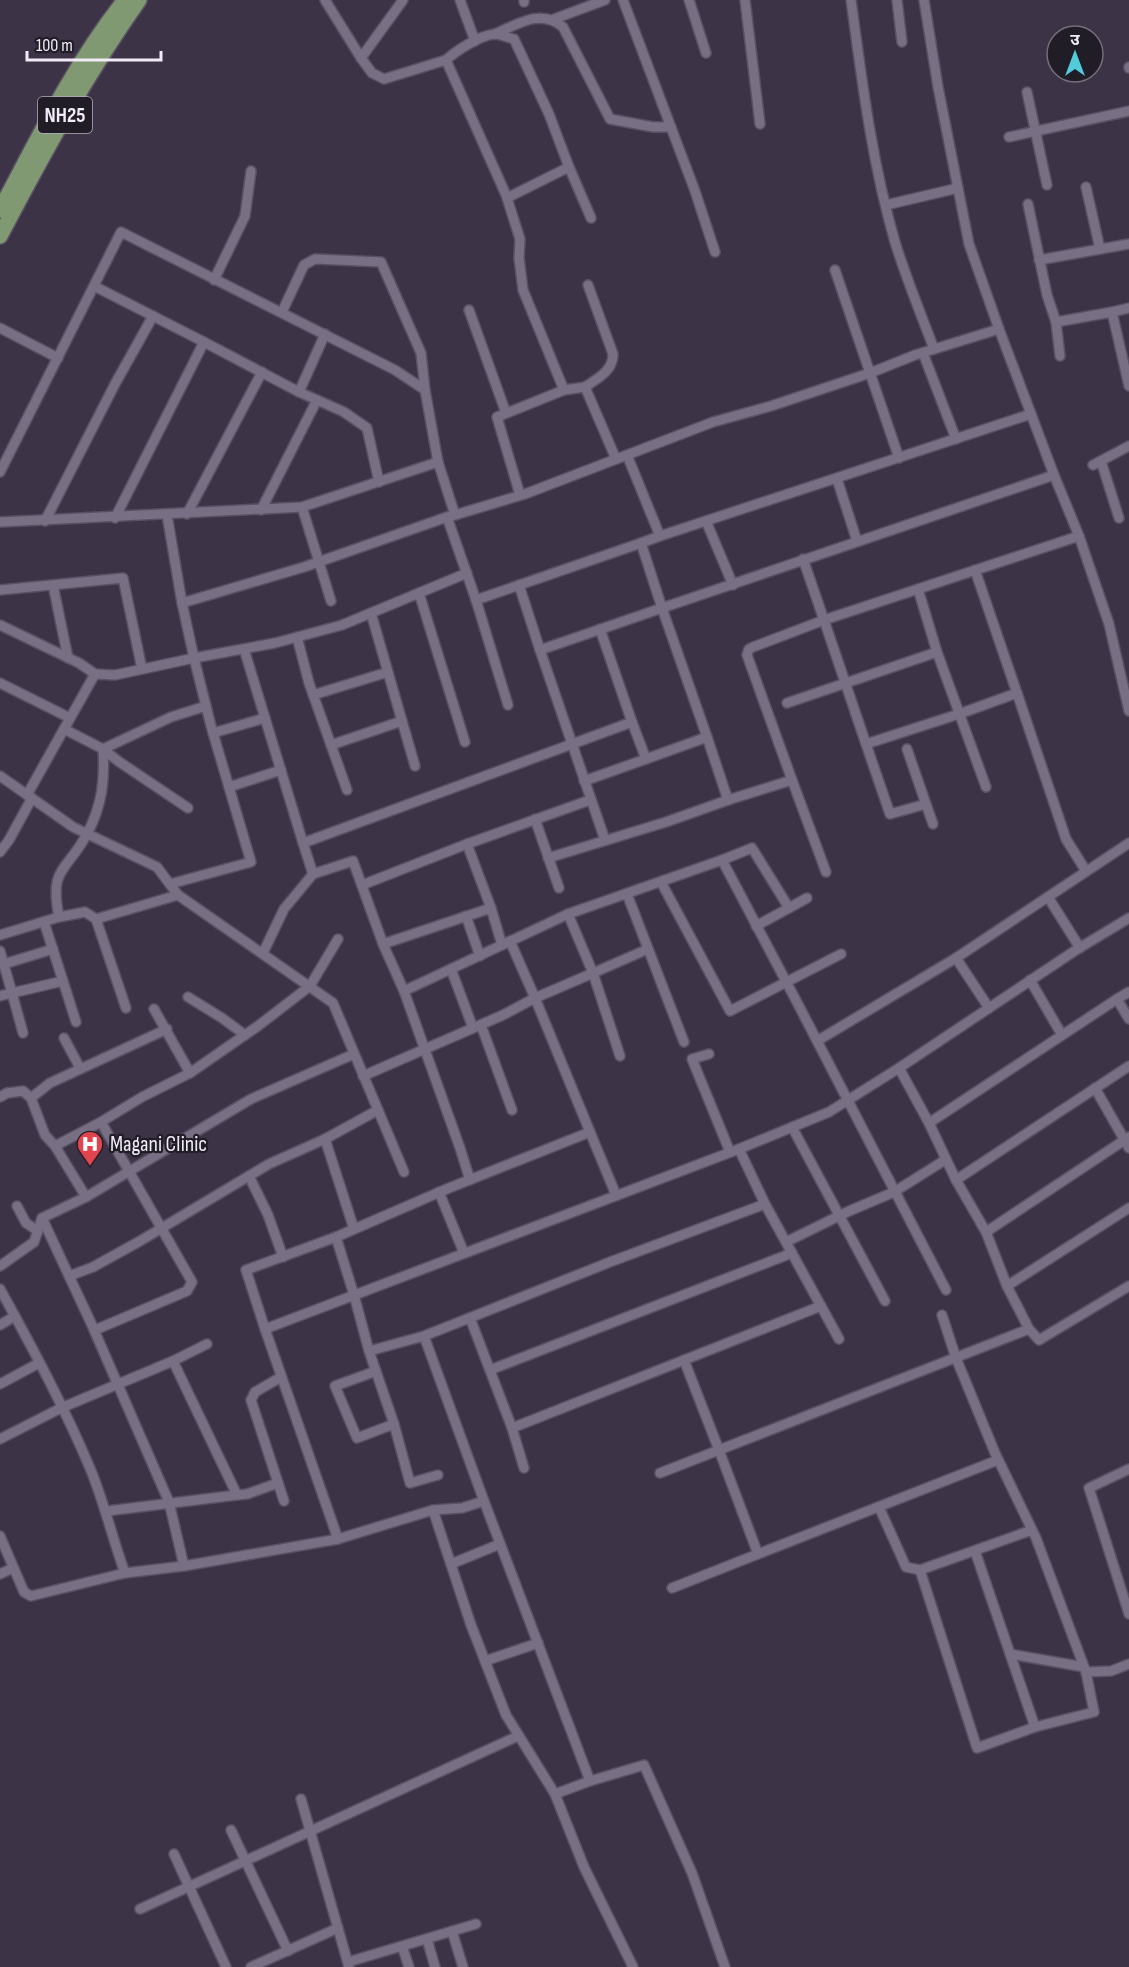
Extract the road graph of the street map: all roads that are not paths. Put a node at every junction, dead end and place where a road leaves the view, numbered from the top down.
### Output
1 (125, 0) edge
2 (139, 0) edge
3 (403, 0) edge
4 (460, 0) edge
5 (605, 0) edge
6 (622, 0) edge
7 (689, 0) edge
8 (745, 0) edge
9 (851, 0) edge
10 (897, 0) edge
11 (924, 0) edge
12 (328, 1) edge
13 (554, 19) junction
14 (495, 34) junction
15 (475, 41) junction
16 (902, 42) dead end
17 (706, 53) dead end
18 (361, 58) junction
19 (446, 60) junction
20 (1027, 92) dead end
21 (1129, 111) edge
22 (760, 124) dead end
23 (671, 127) junction
24 (1035, 131) junction
25 (1009, 137) dead end
26 (569, 167) junction
27 (251, 171) dead end
28 (1047, 185) dead end
29 (1086, 187) dead end
30 (958, 188) junction
31 (507, 198) junction
32 (1028, 204) dead end
33 (886, 205) junction
34 (0, 210) edge
35 (591, 218) dead end
36 (0, 236) edge
37 (1129, 244) edge
38 (1100, 249) junction
39 (715, 252) dead end
40 (1040, 260) junction
41 (835, 270) dead end
42 (214, 280) junction
43 (588, 285) dead end
44 (94, 286) junction
45 (1129, 308) edge
46 (469, 310) dead end
47 (282, 312) junction
48 (1112, 312) junction
49 (153, 316) junction
50 (1056, 322) junction
51 (0, 328) edge
52 (999, 329) junction
53 (325, 334) junction
54 (204, 342) junction
55 (934, 349) junction
56 (923, 353) junction
57 (1060, 356) dead end
58 (58, 358) junction
59 (262, 372) junction
60 (870, 373) junction
61 (1129, 386) edge
62 (585, 387) junction
63 (424, 390) junction
64 (564, 390) junction
65 (299, 392) junction
66 (317, 400) junction
67 (506, 413) junction
68 (1031, 414) junction
69 (956, 439) junction
70 (1129, 446) edge
71 (627, 455) junction
72 (898, 458) junction
73 (616, 459) junction
74 (438, 462) junction
75 (0, 472) edge
76 (1054, 475) junction
77 (837, 479) junction
78 (380, 482) junction
79 (520, 495) junction
80 (302, 507) junction
81 (261, 510) junction
82 (187, 514) junction
83 (167, 515) junction
84 (451, 516) junction
85 (116, 518) junction
86 (1119, 518) dead end
87 (45, 521) junction
88 (706, 521) junction
89 (0, 522) edge
90 (660, 536) junction
91 (1079, 536) junction
92 (857, 541) junction
93 (641, 543) junction
94 (803, 559) junction
95 (319, 562) junction
96 (975, 570) junction
97 (467, 573) junction
98 (53, 585) junction
99 (519, 585) junction
100 (733, 585) junction
101 (918, 589) junction
102 (0, 590) edge
103 (419, 593) junction
104 (476, 600) junction
105 (331, 601) dead end
106 (182, 603) junction
107 (662, 608) junction
108 (371, 613) junction
109 (824, 620) junction
110 (0, 625) edge
111 (600, 629) junction
112 (297, 637) junction
113 (244, 649) junction
114 (540, 650) junction
115 (937, 652) junction
116 (68, 658) junction
117 (195, 658) junction
118 (142, 669) junction
119 (388, 672) junction
120 (95, 674) junction
121 (846, 683) junction
122 (0, 684) edge
123 (1017, 693) junction
124 (313, 695) junction
125 (787, 703) dead end
126 (508, 705) dead end
127 (206, 706) junction
128 (1129, 711) edge
129 (959, 714) junction
130 (70, 718) junction
131 (265, 718) junction
132 (402, 721) junction
133 (632, 722) junction
134 (64, 729) junction
135 (213, 733) junction
136 (707, 737) junction
137 (465, 742) dead end
138 (571, 744) junction
139 (866, 744) junction
140 (331, 745) junction
141 (103, 749) junction
142 (907, 749) dead end
143 (646, 759) junction
144 (415, 766) dead end
145 (281, 770) junction
146 (0, 776) edge
147 (792, 780) junction
148 (584, 781) junction
149 (229, 787) junction
150 (986, 787) dead end
151 (347, 790) dead end
152 (29, 797) junction
153 (590, 800) junction
154 (728, 800) junction
155 (926, 804) junction
156 (188, 808) dead end
157 (535, 819) junction
158 (933, 824) dead end
159 (87, 834) junction
160 (605, 840) junction
161 (303, 843) junction
162 (466, 843) junction
163 (1129, 843) edge
164 (0, 852) edge
165 (548, 858) junction
166 (722, 860) junction
167 (1086, 871) junction
168 (826, 872) dead end
169 (313, 874) junction
170 (661, 882) junction
171 (170, 884) junction
172 (362, 885) junction
173 (559, 888) dead end
174 (627, 894) junction
175 (178, 895) junction
176 (807, 897) dead end
177 (1048, 897) junction
178 (491, 908) junction
179 (789, 908) junction
180 (568, 914) junction
181 (466, 916) junction
182 (59, 917) junction
183 (1129, 918) edge
184 (96, 919) junction
185 (44, 922) junction
186 (756, 926) junction
187 (0, 935) edge
188 (338, 939) dead end
189 (506, 943) junction
190 (383, 944) junction
191 (1080, 948) junction
192 (53, 949) junction
193 (648, 949) junction
194 (0, 951) edge
195 (262, 953) junction
196 (841, 954) dead end
197 (480, 956) junction
198 (956, 958) junction
199 (4, 964) junction
200 (451, 969) junction
201 (593, 973) junction
202 (1030, 980) junction
203 (63, 981) junction
204 (787, 983) junction
205 (309, 986) junction
206 (404, 991) junction
207 (1129, 992) edge
208 (12, 993) junction
209 (0, 996) edge
210 (188, 997) dead end
211 (535, 998) junction
212 (1117, 999) junction
213 (126, 1008) dead end
214 (989, 1008) junction
215 (154, 1009) dead end
216 (1129, 1019) edge
217 (76, 1022) dead end
218 (477, 1026) junction
219 (167, 1029) junction
220 (23, 1033) dead end
221 (245, 1035) junction
222 (1062, 1035) junction
223 (64, 1038) dead end
224 (817, 1041) junction
225 (684, 1042) dead end
226 (425, 1049) junction
227 (354, 1054) junction
228 (709, 1054) dead end
229 (620, 1056) dead end
230 (1129, 1066) edge
231 (80, 1068) junction
232 (898, 1068) junction
233 (190, 1073) junction
234 (363, 1076) junction
235 (1095, 1088) junction
236 (0, 1097) edge
237 (31, 1098) junction
238 (848, 1100) junction
239 (378, 1110) junction
240 (512, 1110) dead end
241 (101, 1122) junction
242 (929, 1123) junction
243 (792, 1127) junction
244 (590, 1132) junction
245 (325, 1139) junction
246 (1127, 1141) edge
247 (55, 1146) junction
248 (734, 1151) junction
249 (945, 1160) junction
250 (130, 1171) junction
251 (404, 1172) dead end
252 (249, 1176) junction
253 (470, 1180) junction
254 (956, 1180) junction
255 (439, 1192) junction
256 (894, 1192) junction
257 (616, 1195) junction
258 (86, 1197) junction
259 (765, 1204) junction
260 (17, 1206) dead end
261 (1129, 1208) edge
262 (839, 1217) junction
263 (42, 1218) junction
264 (162, 1228) junction
265 (354, 1229) junction
266 (38, 1231) junction
267 (986, 1232) junction
268 (336, 1237) junction
269 (786, 1242) junction
270 (464, 1253) junction
271 (792, 1253) junction
272 (283, 1257) junction
273 (0, 1266) edge
274 (69, 1276) junction
275 (1007, 1286) junction
276 (1129, 1286) edge
277 (0, 1289) edge
278 (946, 1290) dead end
279 (354, 1295) junction
280 (885, 1301) dead end
281 (821, 1306) junction
282 (942, 1315) dead end
283 (15, 1316) junction
284 (470, 1318) junction
285 (0, 1325) edge
286 (265, 1329) junction
287 (1029, 1329) junction
288 (94, 1330) junction
289 (424, 1336) junction
290 (839, 1339) dead end
291 (207, 1344) dead end
292 (369, 1352) junction
293 (956, 1358) junction
294 (684, 1360) junction
295 (173, 1361) junction
296 (39, 1364) junction
297 (490, 1370) junction
298 (376, 1371) junction
299 (282, 1377) junction
300 (0, 1384) edge
301 (119, 1385) junction
302 (62, 1408) junction
303 (394, 1424) junction
304 (512, 1428) junction
305 (0, 1439) edge
306 (719, 1450) junction
307 (998, 1460) junction
308 (525, 1468) dead end
309 (1129, 1469) edge
310 (660, 1473) dead end
311 (438, 1475) dead end
312 (278, 1483) junction
313 (237, 1495) junction
314 (284, 1501) dead end
315 (484, 1501) junction
316 (169, 1502) junction
317 (879, 1507) junction
318 (433, 1510) junction
319 (106, 1511) junction
320 (1032, 1530) junction
321 (0, 1536) edge
322 (338, 1539) junction
323 (500, 1544) junction
324 (975, 1551) junction
325 (758, 1554) junction
326 (451, 1564) junction
327 (184, 1566) junction
328 (13, 1568) junction
329 (920, 1570) junction
330 (125, 1573) junction
331 (0, 1574) edge
332 (672, 1588) dead end
333 (1129, 1614) edge
334 (538, 1642) junction
335 (1010, 1654) junction
336 (485, 1662) junction
337 (1129, 1664) edge
338 (1085, 1669) junction
339 (1035, 1727) junction
340 (518, 1736) junction
341 (590, 1781) junction
342 (555, 1794) junction
343 (301, 1799) dead end
344 (231, 1830) dead end
345 (310, 1831) junction
346 (174, 1854) dead end
347 (245, 1860) junction
348 (189, 1886) junction
349 (140, 1909) dead end
350 (476, 1924) dead end
351 (338, 1928) junction
352 (452, 1931) junction
353 (427, 1939) junction
354 (402, 1946) junction
355 (288, 1951) junction
356 (348, 1964) edge
357 (226, 1967) edge
358 (251, 1967) edge
359 (409, 1967) edge
360 (435, 1967) edge
361 (463, 1967) edge
362 (633, 1967) edge
363 (725, 1967) edge

1 - 34 main road, NH25
2 - 36 main road, NH25
3 - 18 street
4 - 15 street
5 - 13 street
6 - 23 street
7 - 17 street
8 - 22 street
9 - 33 street
10 - 16 street
11 - 30 street
12 - 18 street
13 - 14 street
13 - 23 street
14 - 15 street
14 - 26 street
15 - 19 street
18 - 19 street
19 - 31 street
20 - 24 street
21 - 24 street
23 - 39 street
24 - 25 street
24 - 28 street
26 - 31 street
26 - 35 street
27 - 42 street
29 - 38 street
30 - 33 street
30 - 52 street
31 - 64 street
32 - 40 street
33 - 55 street
37 - 38 street
38 - 40 street
40 - 50 street
41 - 60 street
42 - 44 street
42 - 47 street
43 - 62 street
44 - 49 street
44 - 58 street
45 - 48 street
46 - 67 street
47 - 53 street
47 - 63 street
48 - 50 street
48 - 61 street
49 - 54 street
49 - 87 street
50 - 57 street
51 - 58 street
52 - 55 street
52 - 68 street
53 - 63 street
53 - 65 street
54 - 59 street
54 - 85 street
55 - 56 street
56 - 60 street
56 - 69 street
58 - 75 street
59 - 65 street
59 - 82 street
60 - 71 street
60 - 72 street
62 - 64 street
62 - 73 street
63 - 74 street
64 - 67 street
65 - 66 street
66 - 78 street
66 - 81 street
67 - 79 street
68 - 69 street
68 - 76 street
69 - 72 street
70 - 86 street
71 - 73 street
71 - 90 street
72 - 77 street
73 - 79 street
74 - 78 street
74 - 84 street
76 - 91 street
76 - 92 street
77 - 88 street
77 - 92 street
78 - 80 street
79 - 84 street
80 - 81 street
80 - 95 street
81 - 82 street
82 - 83 street
83 - 85 street
83 - 106 street
84 - 95 street
84 - 97 street
85 - 87 street
87 - 89 street
88 - 90 street
88 - 100 street
90 - 93 street
91 - 96 street
91 - 128 street
92 - 94 street
93 - 99 street
93 - 107 street
94 - 100 street
94 - 109 street
95 - 105 street
95 - 106 street
96 - 101 street
96 - 123 street
97 - 103 street
97 - 104 street
98 - 102 street
98 - 116 street
98 - 118 street
99 - 104 street
99 - 114 street
100 - 107 street
101 - 109 street
101 - 115 street
103 - 108 street
103 - 137 street
104 - 126 street
106 - 117 street
107 - 111 street
107 - 136 street
108 - 112 street
108 - 119 street
109 - 121 street
109 - 147 street
110 - 116 street
111 - 114 street
111 - 133 street
112 - 113 street
112 - 124 street
113 - 117 street
113 - 131 street
114 - 138 street
115 - 121 street
115 - 129 street
116 - 120 street
117 - 118 street
117 - 127 street
118 - 120 street
119 - 124 street
119 - 132 street
120 - 130 street
121 - 125 street
121 - 139 street
122 - 130 street
123 - 129 street
123 - 167 street
124 - 140 street
127 - 135 street
127 - 141 street
129 - 139 street
129 - 150 street
130 - 134 street
131 - 135 street
131 - 145 street
132 - 140 street
132 - 144 street
133 - 138 street
133 - 143 street
134 - 141 street
134 - 152 street
135 - 149 street
136 - 143 street
136 - 154 street
138 - 148 street
138 - 161 street
139 - 155 street
140 - 151 street
141 - 156 street
141 - 159 street
142 - 155 street
143 - 148 street
145 - 149 street
145 - 161 street
146 - 152 street
147 - 154 street
147 - 168 street
148 - 153 street
149 - 171 street
152 - 159 street
152 - 164 street
153 - 157 street
153 - 160 street
154 - 160 street
155 - 158 street
157 - 162 street
157 - 165 street
159 - 171 street
159 - 182 street
160 - 165 street
161 - 169 street
162 - 172 street
162 - 178 street
163 - 167 street
165 - 173 street
166 - 170 street
166 - 179 street
166 - 186 street
167 - 177 street
169 - 172 street
169 - 195 street
170 - 174 street
170 - 204 street
171 - 175 street
172 - 190 street
174 - 180 street
174 - 193 street
175 - 184 street
175 - 195 street
176 - 179 street
177 - 191 street
177 - 198 street
178 - 181 street
178 - 189 street
179 - 186 street
180 - 189 street
180 - 201 street
181 - 190 street
181 - 197 street
182 - 184 street
182 - 185 street
183 - 191 street
184 - 213 street
185 - 187 street
185 - 192 street
186 - 204 street
188 - 205 street
189 - 197 street
189 - 211 street
190 - 206 street
191 - 202 street
192 - 199 street
192 - 203 street
193 - 201 street
193 - 225 street
194 - 199 street
195 - 205 street
196 - 204 street
197 - 200 street
198 - 214 street
198 - 224 street
199 - 208 street
200 - 206 street
200 - 218 street
201 - 211 street
201 - 229 street
202 - 214 street
202 - 222 street
203 - 208 street
203 - 217 street
204 - 224 street
205 - 221 street
205 - 227 street
206 - 226 street
207 - 212 street
208 - 209 street
208 - 220 street
210 - 221 street
211 - 218 street
211 - 244 street
212 - 216 street
212 - 222 street
214 - 232 street
215 - 219 street
218 - 226 street
218 - 240 street
219 - 231 street
219 - 233 street
221 - 233 street
222 - 242 street
223 - 231 street
224 - 238 street
226 - 234 street
226 - 253 street
227 - 234 street
227 - 250 street
228 - 248 street
230 - 235 street
231 - 237 street
232 - 238 street
232 - 242 street
233 - 241 street
234 - 239 street
235 - 246 street
235 - 254 street
236 - 237 street
237 - 247 street
238 - 243 street
238 - 256 street
239 - 245 street
239 - 251 street
241 - 247 street
241 - 250 street
242 - 249 street
243 - 248 street
243 - 262 street
244 - 253 street
244 - 257 street
245 - 252 street
245 - 265 street
246 - 267 street
247 - 258 street
248 - 257 street
248 - 259 street
249 - 254 street
249 - 256 street
250 - 258 street
250 - 264 street
252 - 264 street
252 - 272 street
253 - 255 street
254 - 267 street
255 - 265 street
255 - 270 street
256 - 262 street
256 - 278 street
257 - 270 street
258 - 263 street
259 - 269 street
259 - 284 street
260 - 266 street
261 - 275 street
262 - 269 street
262 - 280 street
263 - 266 street
263 - 274 street
264 - 274 street
264 - 288 street
265 - 268 street
266 - 273 street
267 - 275 street
268 - 272 street
268 - 279 street
269 - 271 street
270 - 279 street
271 - 281 street
271 - 297 street
272 - 286 street
274 - 288 street
275 - 287 street
276 - 287 street
277 - 283 street
279 - 286 street
279 - 292 street
281 - 290 street
281 - 294 street
282 - 293 street
283 - 285 street
283 - 296 street
284 - 289 street
284 - 297 street
286 - 299 street
287 - 293 street
288 - 301 street
289 - 292 street
289 - 315 street
291 - 295 street
292 - 298 street
293 - 306 street
293 - 307 street
294 - 304 street
294 - 306 street
295 - 301 street
295 - 313 street
296 - 300 street
296 - 302 street
297 - 304 street
298 - 303 street
298 - 303 street
299 - 312 street
299 - 322 street
301 - 302 street
301 - 316 street
302 - 305 street
302 - 319 street
303 - 311 street
304 - 308 street
306 - 310 street
306 - 325 street
307 - 317 street
307 - 320 street
309 - 333 street
312 - 313 street
312 - 314 street
313 - 316 street
315 - 318 street
315 - 323 street
316 - 319 street
316 - 327 street
317 - 325 street
317 - 329 street
318 - 322 street
318 - 326 street
319 - 330 street
320 - 324 street
320 - 338 street
321 - 328 street
322 - 327 street
323 - 326 street
323 - 334 street
324 - 329 street
324 - 335 street
325 - 332 street
326 - 336 street
327 - 330 street
328 - 330 street
328 - 331 street
329 - 339 street
334 - 336 street
334 - 341 street
335 - 338 street
335 - 339 street
336 - 340 street
337 - 338 street
338 - 339 street
340 - 342 street
340 - 345 street
341 - 342 street
341 - 363 street
342 - 362 street
343 - 345 street
344 - 347 street
345 - 347 street
345 - 351 street
346 - 348 street
347 - 348 street
347 - 355 street
348 - 349 street
348 - 357 street
350 - 352 street
351 - 355 street
351 - 356 street
352 - 353 street
352 - 361 street
353 - 354 street
353 - 360 street
354 - 356 street
354 - 359 street
355 - 358 street

